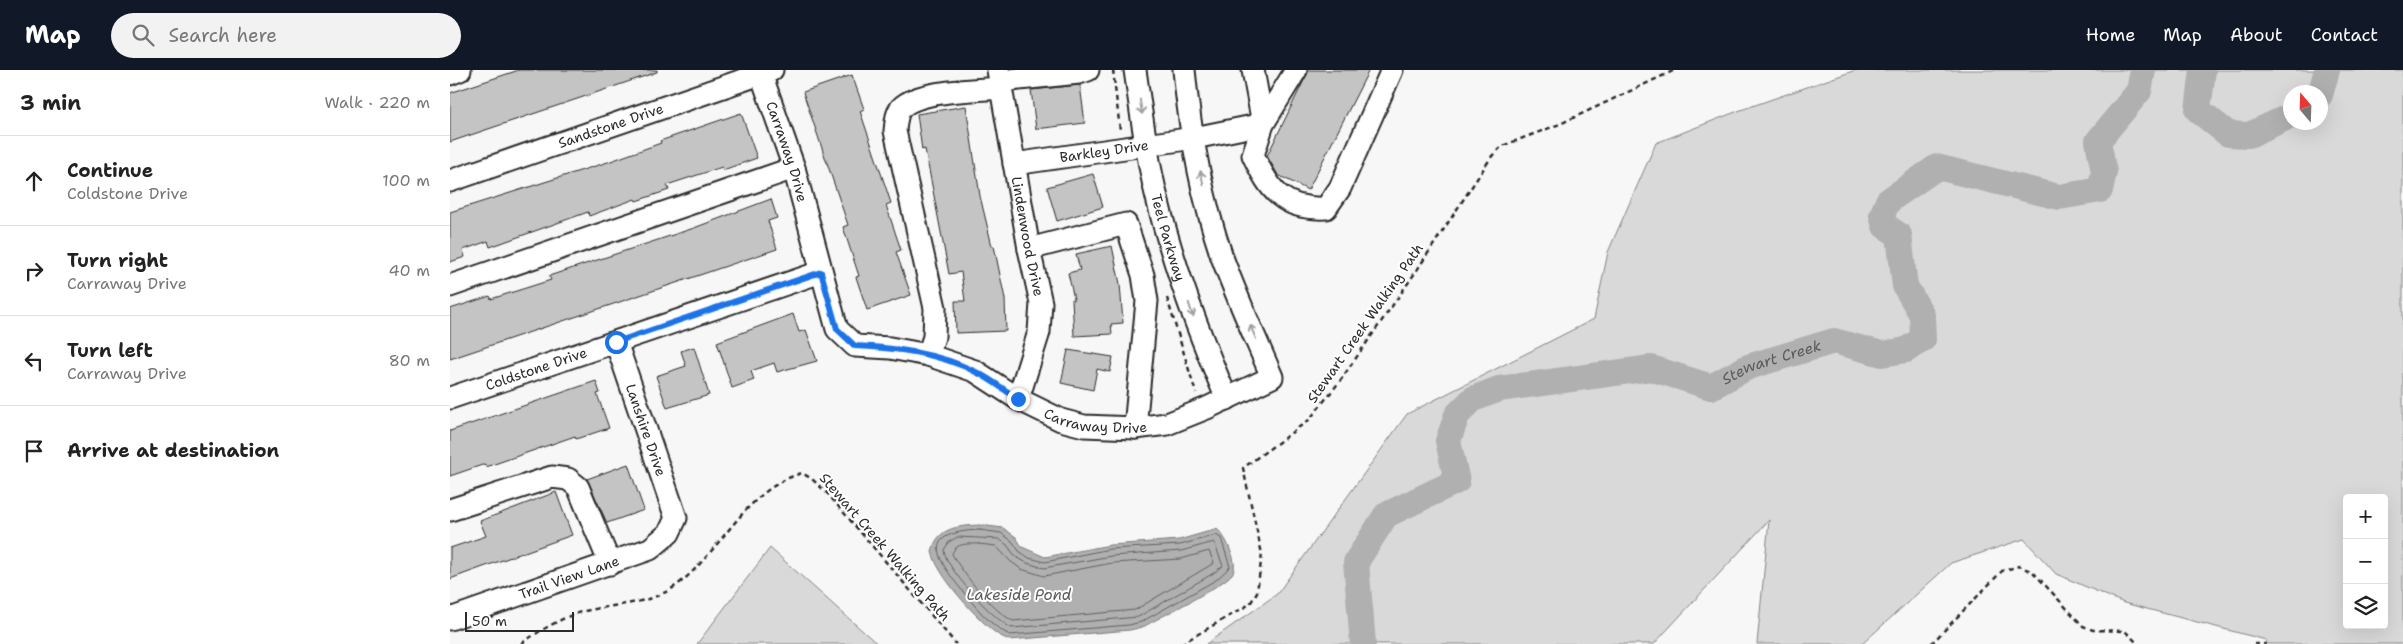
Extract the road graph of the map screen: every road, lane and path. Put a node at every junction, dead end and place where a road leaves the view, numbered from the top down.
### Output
1 (460, 70) edge
2 (1088, 70) edge
3 (1113, 70) edge
4 (1135, 70) edge
5 (1184, 70) edge
6 (1253, 70) edge
7 (1296, 70) edge
8 (1392, 70) edge
9 (1675, 70) edge
10 (766, 72) edge
11 (450, 74) edge
12 (1000, 79) edge
13 (1263, 124) junction
14 (1120, 132) dead end
15 (1194, 138) junction
16 (1146, 145) junction
17 (1014, 164) junction
18 (794, 168) junction
19 (450, 182) edge
20 (1029, 249) junction
21 (821, 272) junction
22 (450, 286) edge
23 (616, 342) junction
24 (928, 354) junction
25 (450, 398) edge
26 (1018, 399) junction
27 (1227, 399) junction
28 (1135, 428) junction
29 (450, 510) edge
30 (676, 518) joint
31 (610, 564) junction
32 (450, 619) edge
33 (522, 644) edge
34 (956, 644) edge
35 (1181, 644) edge
36 (1932, 644) edge
37 (2138, 644) edge
38 (2254, 644) edge
39 (2266, 644) edge

1 - 11 street
2 - 12 street
3 - 14 path
4 -> 16 street, Teel Parkway
5 - 15 street
6 - 13 street
7 - 13 street
8 - 13 street
9 - 35 path, Stewart Creek Walking Path
10 - 18 street, Carraway Drive
10 - 19 street, Sandstone Drive
12 - 17 street, Lindenwood Drive
12 - 24 street
13 - 15 street, Barkley Drive
15 - 16 street, Barkley Drive
27 -> 15 street, Carraway Drive
16 - 17 street, Barkley Drive
16 -> 27 street, Teel Parkway
17 - 20 street, Lindenwood Drive
18 - 21 street, Carraway Drive
18 - 22 street
20 - 26 street, Lindenwood Drive
20 - 28 street
21 - 23 street, Coldstone Drive
21 - 24 street, Carraway Drive
23 - 25 street, Coldstone Drive
23 - 30 street, Lanshire Drive
24 - 26 street, Carraway Drive
26 - 28 street, Carraway Drive
27 - 28 street, Carraway Drive
29 - 31 street
30 - 31 street, Trail View Lane
31 - 32 street, Trail View Lane
33 - 34 path, Stewart Creek Walking Path
36 - 37 path
38 - 39 path

